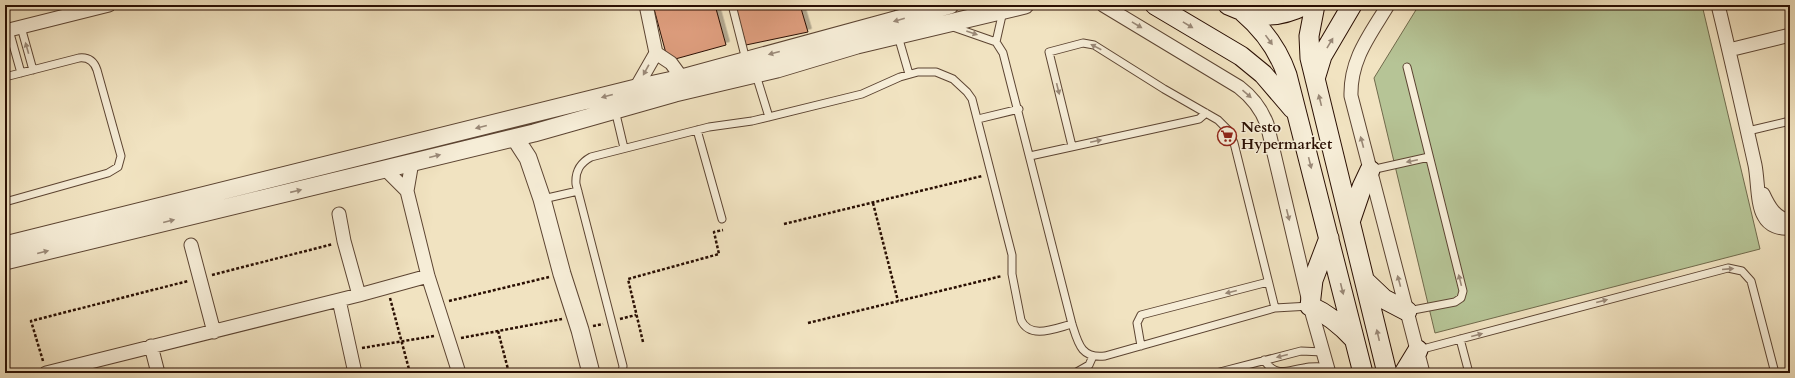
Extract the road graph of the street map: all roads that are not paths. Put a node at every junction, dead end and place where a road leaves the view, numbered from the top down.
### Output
1 (109, 5) edge
2 (646, 5) edge
3 (732, 5) edge
4 (950, 5) edge
5 (1025, 5) edge
6 (1103, 5) edge
7 (1155, 5) edge
8 (1305, 5) edge
9 (1315, 5) edge
10 (1352, 5) edge
11 (1388, 5) edge
12 (1718, 5) edge
13 (1235, 8) edge
14 (1003, 9) junction
15 (948, 25) junction
16 (12, 29) edge
17 (1790, 34) edge
18 (898, 35) junction
19 (996, 42) junction
20 (1729, 50) junction
21 (656, 53) junction
22 (746, 60) junction
23 (1407, 66) dead end
24 (33, 70) junction
25 (21, 73) junction
26 (756, 74) junction
27 (909, 74) junction
28 (5, 77) edge
29 (682, 78) junction
30 (1315, 79) junction
31 (638, 95) junction
32 (615, 109) junction
33 (1019, 109) junction
34 (1206, 113) junction
35 (1298, 114) junction
36 (769, 117) junction
37 (978, 119) junction
38 (1790, 121) edge
39 (697, 130) junction
40 (1748, 131) junction
41 (534, 133) junction
42 (515, 138) junction
43 (1072, 146) junction
44 (624, 148) junction
45 (1030, 156) junction
46 (1429, 157) junction
47 (528, 158) junction
48 (412, 162) junction
49 (385, 169) junction
50 (1370, 170) junction
51 (1758, 179) junction
52 (407, 191) junction
53 (578, 191) junction
54 (542, 199) junction
55 (5, 202) edge
56 (339, 214) dead end
57 (722, 219) road end
58 (1790, 221) edge
59 (1350, 222) junction
60 (1790, 228) edge
61 (1329, 238) junction
62 (5, 244) edge
63 (191, 245) dead end
64 (5, 261) edge
65 (428, 276) junction
66 (1365, 281) junction
67 (1268, 282) junction
68 (359, 296) junction
69 (338, 300) junction
70 (1310, 306) junction
71 (1275, 308) junction
72 (1407, 311) junction
73 (1072, 324) junction
74 (214, 332) junction
75 (1354, 339) junction
76 (1460, 339) junction
77 (151, 346) junction
78 (1141, 346) junction
79 (1418, 350) junction
80 (1323, 352) junction
81 (1093, 356) junction
82 (1264, 360) junction
83 (1328, 370) edge
84 (46, 373) edge
85 (158, 373) edge
86 (355, 373) edge
87 (459, 373) edge
88 (591, 373) edge
89 (622, 373) edge
90 (1075, 373) edge
91 (1216, 373) edge
92 (1363, 373) edge
93 (1387, 373) edge
94 (1404, 373) edge
95 (1423, 373) edge
96 (1469, 373) edge
97 (1776, 373) edge

1 - 16 street
2 - 21 street
3 - 22 lane
4 -> 22 street
5 - 14 street
6 -> 70 street
7 -> 35 main road
8 - 13 main road
9 - 30 main road
30 -> 10 main road
50 -> 11 street
12 - 20 street
13 -> 35 main road
14 - 15 street
14 - 19 lane
15 - 18 street
15 -> 19 lane
24 -> 16 lane
16 - 25 lane
17 - 20 street
18 - 26 street
18 - 27 lane
19 - 33 lane
20 - 40 street
21 - 29 street
21 -> 31 street
22 - 29 street
23 - 46 lane
24 - 25 lane
24 - 55 lane
25 - 28 lane
26 - 31 street
26 - 36 lane
27 - 36 lane
27 - 37 lane
29 - 31 street
59 -> 30 main road
31 - 32 street
31 -> 62 street
32 - 41 street
32 - 44 lane
33 - 37 lane
33 - 45 lane
43 -> 34 lane
34 -> 43 lane
34 - 67 lane
35 -> 61 main road
36 - 39 lane
37 - 73 lane
38 - 40 lane
39 - 44 lane
39 - 57 lane
40 - 51 street
41 - 42 street
41 - 47 street
42 - 47 street
48 -> 42 street
43 - 45 lane
44 - 53 lane
45 - 73 lane
46 -> 50 lane
72 -> 46 lane
47 - 54 street
48 - 49 street
48 - 52 street
49 - 52 street
64 -> 49 street
50 - 59 main road
72 -> 50 street
51 - 58 street
51 - 60 street
52 - 65 street
53 - 54 lane
53 - 89 lane
54 - 88 street
56 - 68 street
59 - 66 main road
61 - 70 main road
61 -> 75 main road
63 - 74 street
65 - 68 street
65 - 87 street
66 - 72 main road
93 -> 66 main road
67 - 71 lane
67 -> 78 lane
68 - 69 street
69 - 74 street
69 - 86 street
70 - 71 lane
70 - 75 main road
70 - 80 street
71 - 78 lane
72 - 79 street
73 - 81 lane
74 - 77 street
75 - 92 main road
76 - 79 lane
76 - 96 lane
76 -> 97 lane
77 - 84 street
77 - 85 street
78 - 81 lane
79 - 94 main road
79 - 95 street
80 -> 82 lane
80 - 83 street
81 - 90 lane
82 - 83 lane
82 - 91 lane

